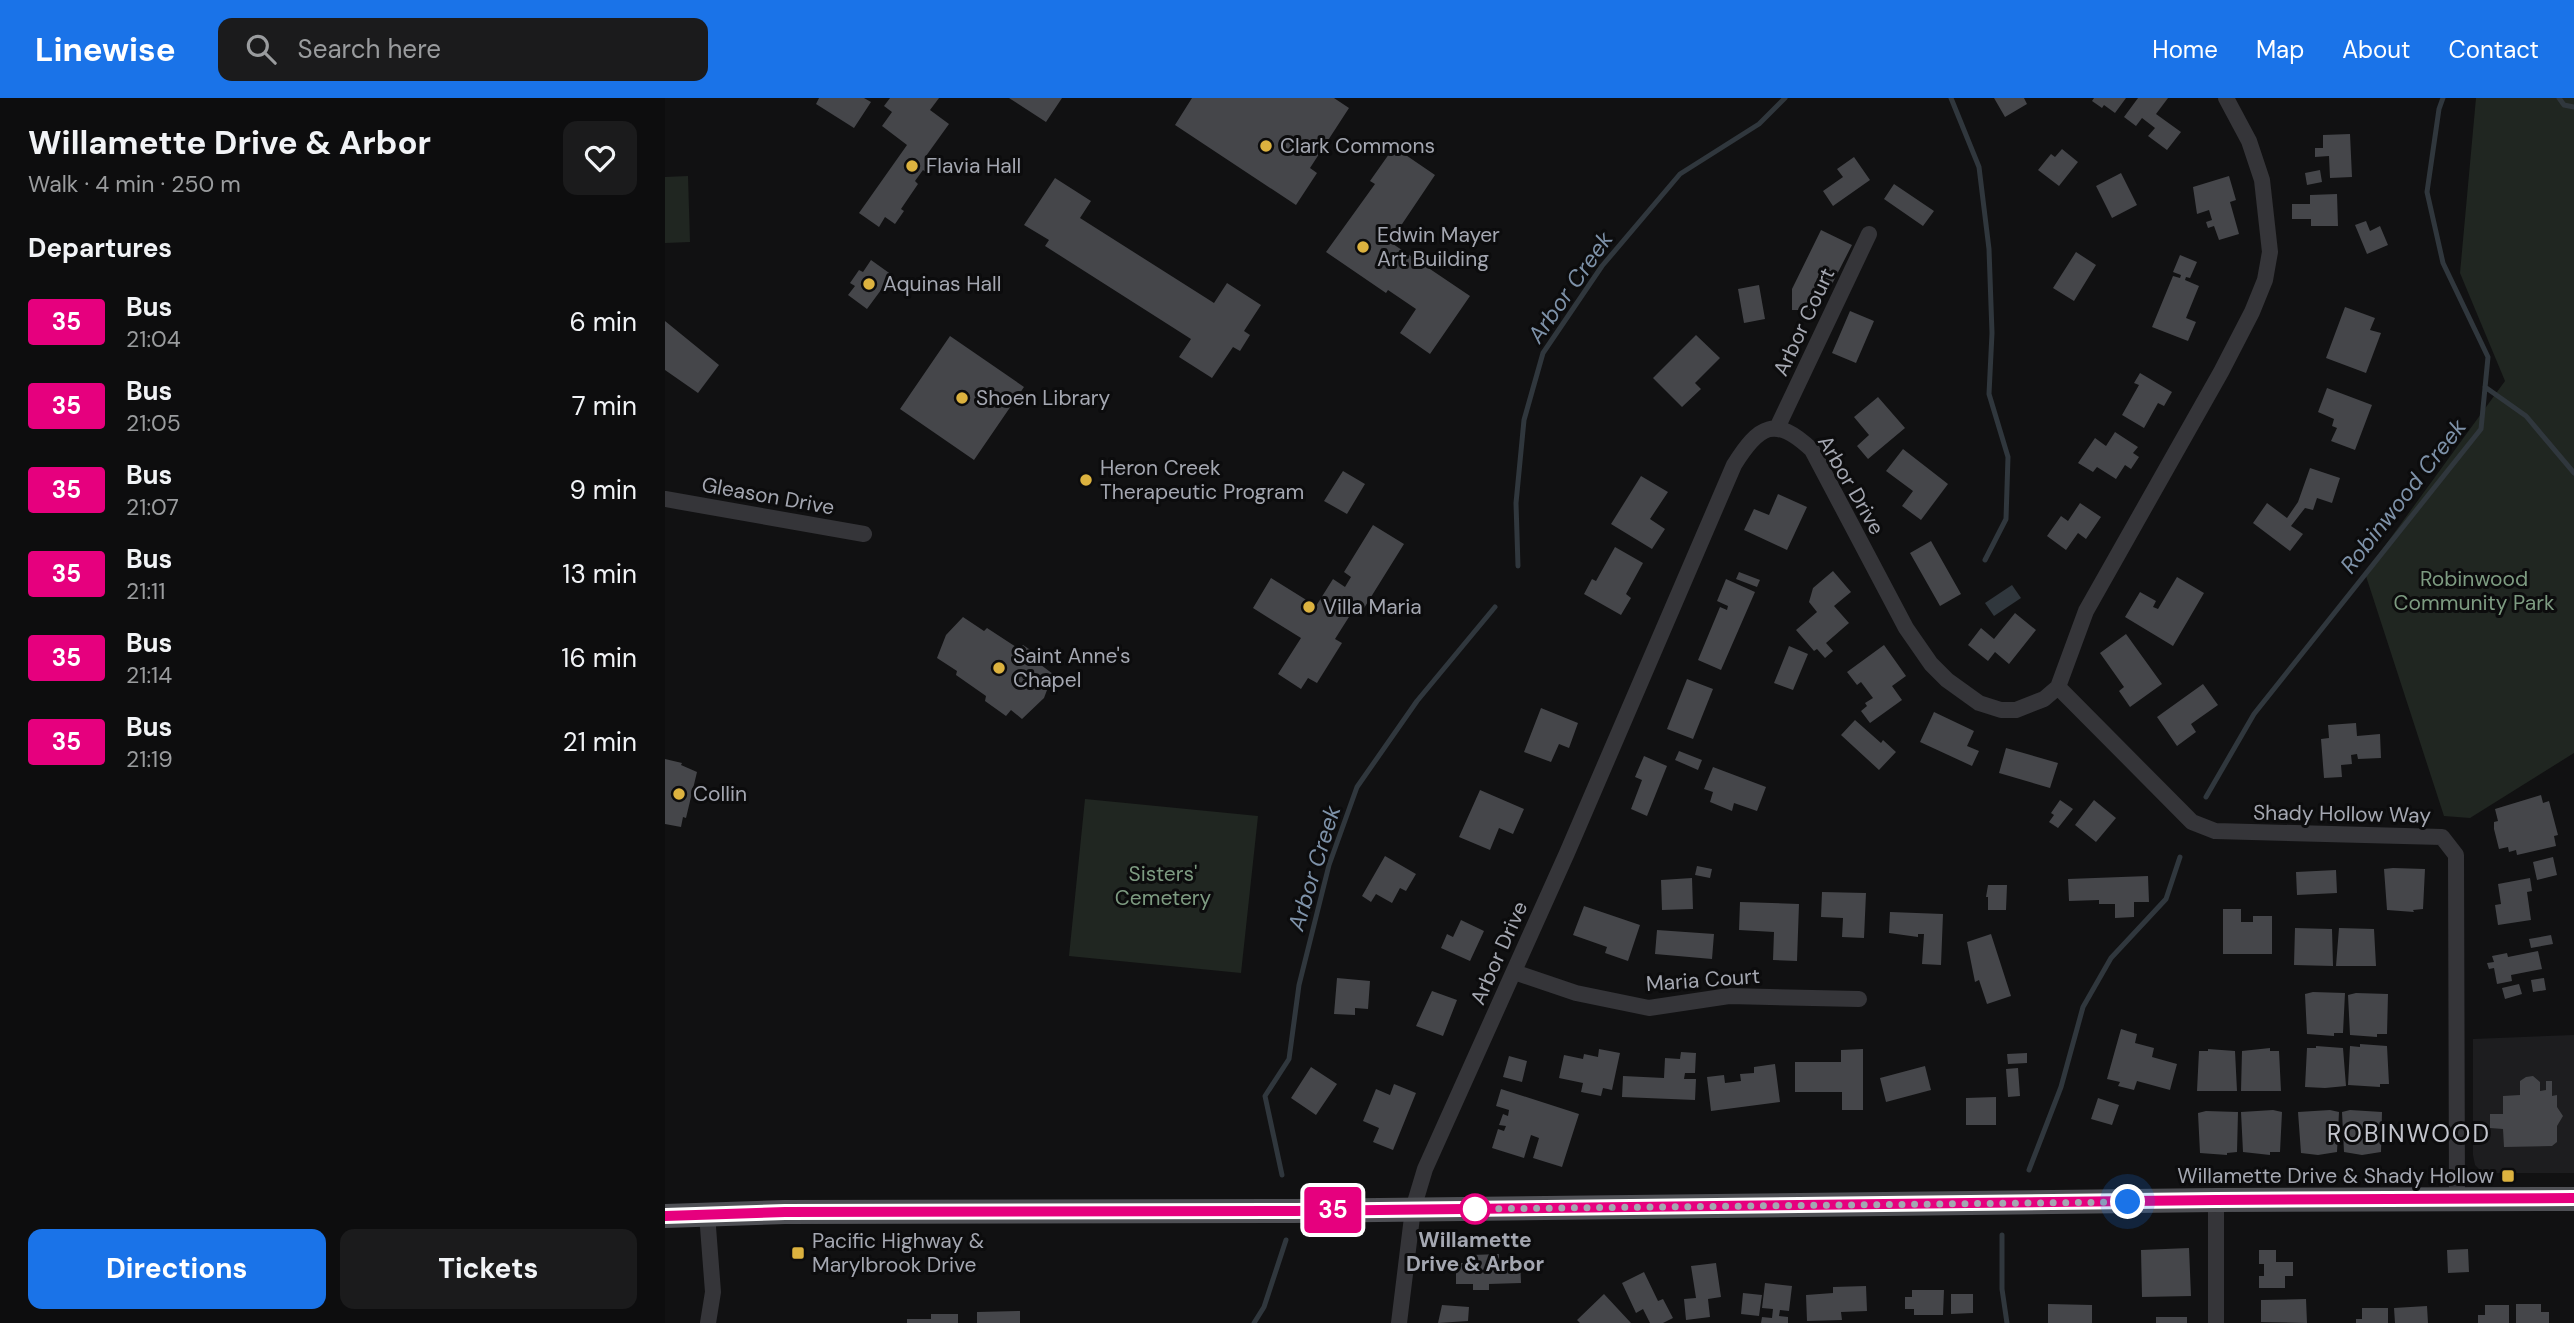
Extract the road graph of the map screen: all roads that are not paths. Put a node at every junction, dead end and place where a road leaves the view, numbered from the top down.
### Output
1 (2226, 98) edge
2 (1869, 234) dead end
3 (1777, 428) junction
4 (665, 499) edge
5 (864, 534) dead end
6 (2058, 687) junction
7 (1514, 972) junction
8 (1859, 999) dead end
9 (2456, 1199) junction
10 (2574, 1199) edge
11 (2216, 1200) junction
12 (1413, 1209) junction
13 (707, 1214) junction
14 (665, 1216) edge
15 (708, 1323) edge
16 (1399, 1323) edge
17 (2216, 1323) edge

1 - 6 street
2 - 3 street, Arbor Court
3 - 6 street, Arbor Drive
3 - 7 street, Arbor Drive
4 - 5 street, Gleason Drive
6 - 9 street, Shady Hollow Way
7 - 8 street, Maria Court
7 - 12 street, Arbor Drive
9 - 10 main road
9 - 11 main road
11 - 12 main road
11 - 17 street
12 - 13 main road
12 - 16 street, Arbor Drive
13 - 14 main road
13 - 15 street

